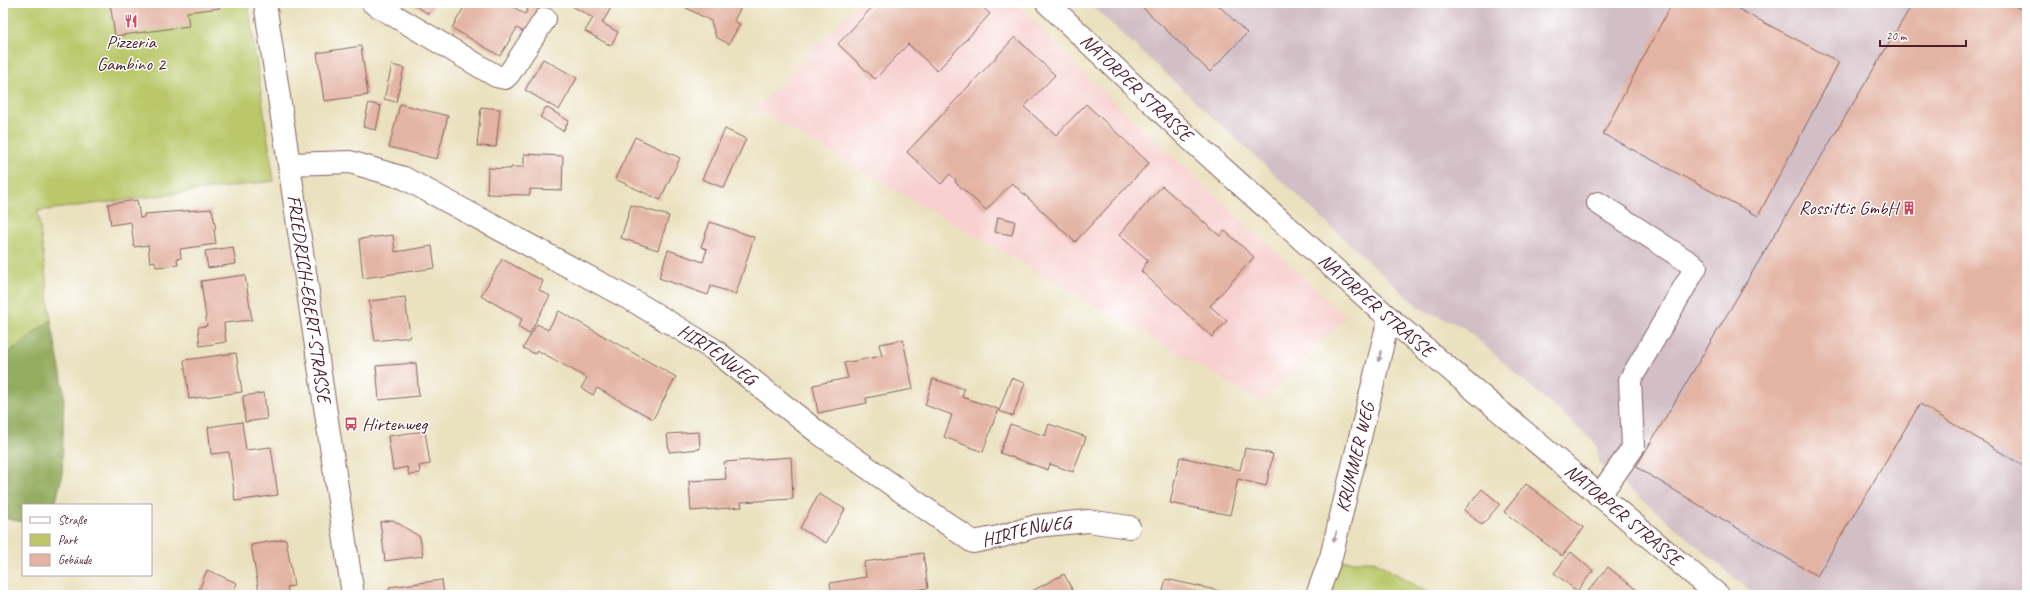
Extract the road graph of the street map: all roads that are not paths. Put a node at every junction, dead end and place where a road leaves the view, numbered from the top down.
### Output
1 (265, 3) edge
2 (373, 3) edge
3 (1047, 3) edge
4 (545, 19) dead end
5 (290, 164) junction
6 (1598, 203) dead end
7 (1389, 318) junction
8 (1599, 496) junction
9 (1129, 528) dead end
10 (352, 595) edge
11 (1317, 595) edge
12 (1718, 595) edge

1 - 5 street, FRIEDRICH-EBERT-STRASSE
2 - 4 street
3 - 7 street, NATORPER STRASSE
5 - 9 street, HIRTENWEG
5 - 10 street, FRIEDRICH-EBERT-STRASSE
6 - 8 street
7 - 8 street, NATORPER STRASSE
7 -> 11 street, KRUMMER WEG
8 - 12 street, NATORPER STRASSE

